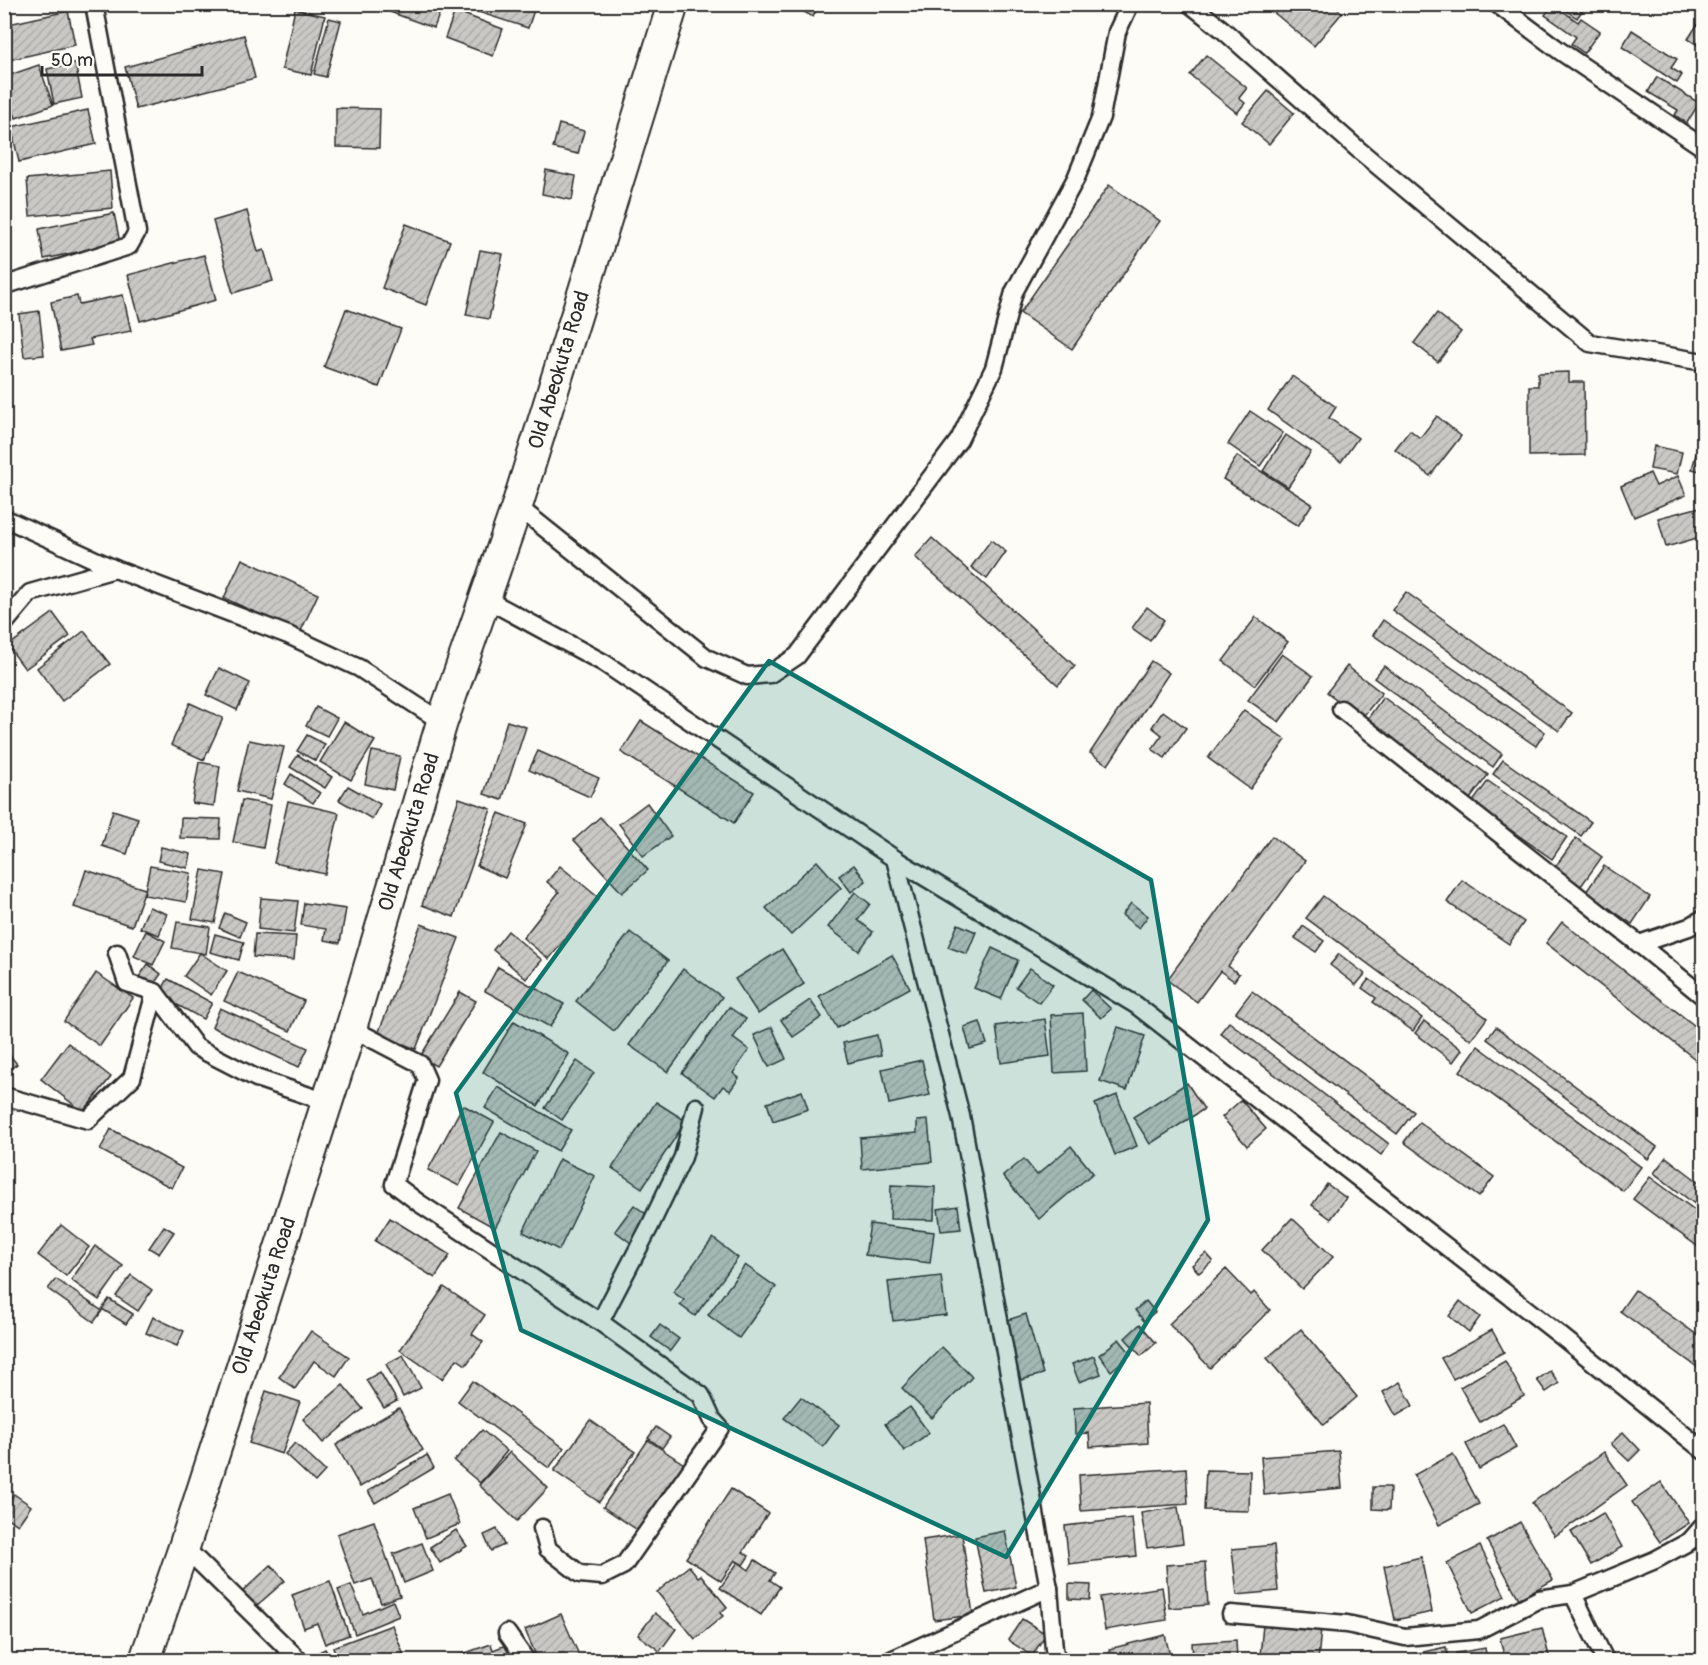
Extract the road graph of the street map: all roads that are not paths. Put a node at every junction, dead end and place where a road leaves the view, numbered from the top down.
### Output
1 (94, 4) edge
2 (673, 4) edge
3 (1130, 4) edge
4 (1190, 4) edge
5 (1497, 4) edge
6 (1704, 148) edge
7 (5, 284) edge
8 (1704, 362) edge
9 (517, 506) junction
10 (4, 518) edge
11 (115, 568) junction
12 (484, 598) junction
13 (4, 624) edge
14 (1341, 709) dead end
15 (442, 722) junction
16 (895, 859) junction
17 (1704, 918) edge
18 (1639, 944) junction
19 (117, 953) dead end
20 (155, 992) junction
21 (1704, 997) edge
22 (351, 1028) junction
23 (4, 1096) edge
24 (327, 1102) junction
25 (696, 1107) dead end
26 (600, 1322) junction
27 (1704, 1450) edge
28 (1704, 1525) edge
29 (542, 1527) dead end
30 (184, 1547) junction
31 (1049, 1588) junction
32 (1573, 1593) junction
33 (1231, 1614) dead end
34 (507, 1633) dead end
35 (1054, 1657) edge
36 (145, 1660) edge
37 (299, 1660) edge
38 (526, 1660) edge
39 (891, 1660) edge
40 (1605, 1660) edge

1 - 7 street
2 - 9 highway, Old Abeokuta Road
3 - 9 street
4 - 8 street
5 - 6 street
9 - 12 highway, Old Abeokuta Road
10 - 11 street
11 - 13 street
11 - 15 street
12 - 15 highway, Old Abeokuta Road
12 - 16 street
14 - 18 street
15 - 22 highway, Old Abeokuta Road
16 - 27 street
16 - 31 street
17 - 18 street
18 - 21 street
19 - 20 street
20 - 23 street
20 - 24 street
22 - 24 highway, Old Abeokuta Road
22 - 26 street
24 - 30 highway, Old Abeokuta Road
25 - 26 street
26 - 29 street
28 - 32 street
30 - 36 highway, Old Abeokuta Road
30 - 37 street
31 - 35 street
31 - 39 street
32 - 33 street
32 - 40 street
34 - 38 street

